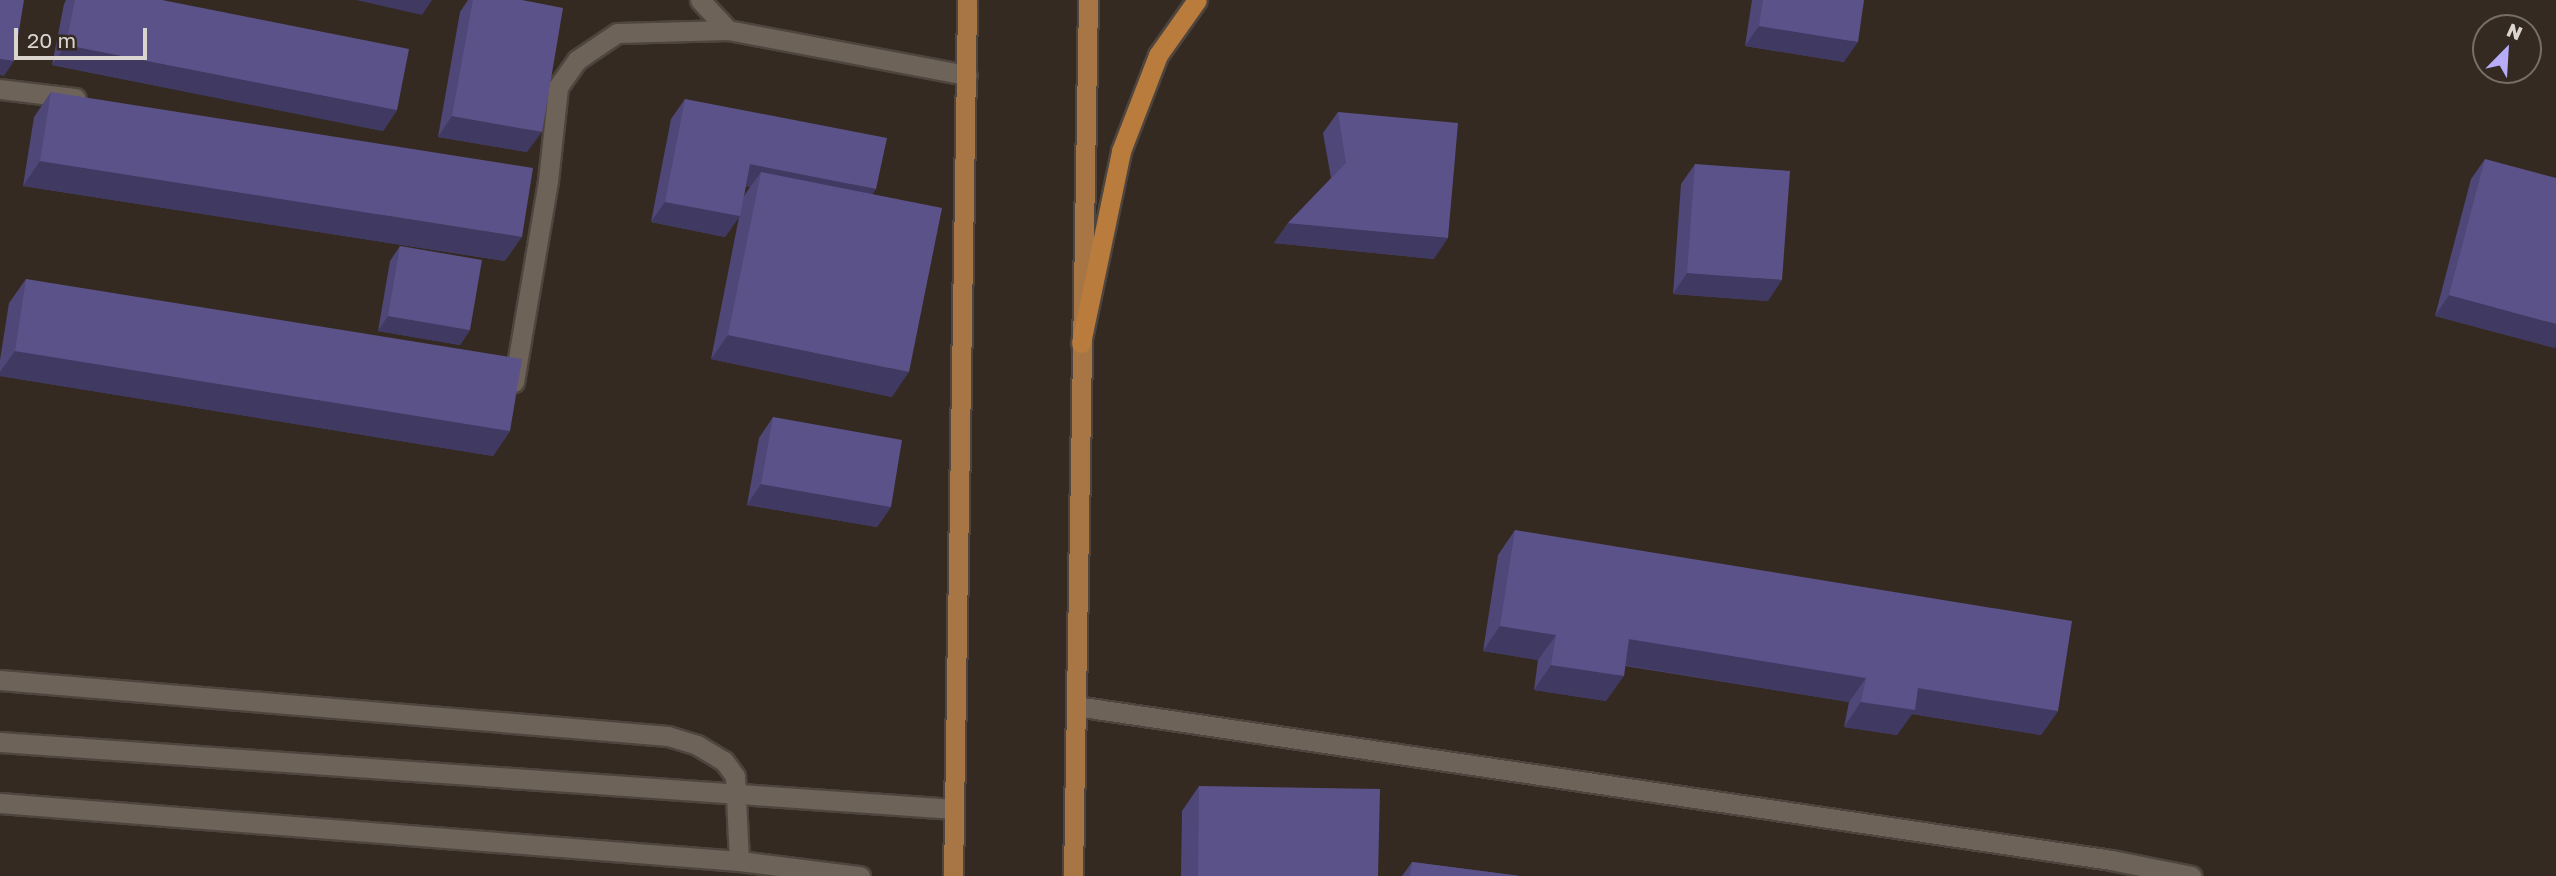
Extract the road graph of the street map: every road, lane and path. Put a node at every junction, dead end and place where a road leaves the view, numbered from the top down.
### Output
1 (700, 0) edge
2 (967, 0) edge
3 (1088, 0) edge
4 (1197, 0) edge
5 (727, 30) junction
6 (967, 75) junction
7 (0, 89) edge
8 (100, 102) edge
9 (1081, 343) junction
10 (511, 401) edge
11 (0, 680) edge
12 (1076, 706) junction
13 (0, 742) edge
14 (738, 796) junction
15 (0, 803) edge
16 (954, 809) junction
17 (739, 860) junction
18 (860, 876) edge
19 (953, 876) edge
20 (1073, 876) edge
21 (2191, 876) edge

1 - 5 lane
2 - 6 main road
3 - 9 main road
4 - 9 highway
5 - 6 lane
5 - 10 lane
6 - 16 main road
7 - 8 lane
9 - 12 main road
11 - 14 lane
12 - 20 main road
12 - 21 lane
13 - 14 lane
14 - 16 lane
14 - 17 lane
15 - 17 lane
16 - 19 main road
17 - 18 lane

